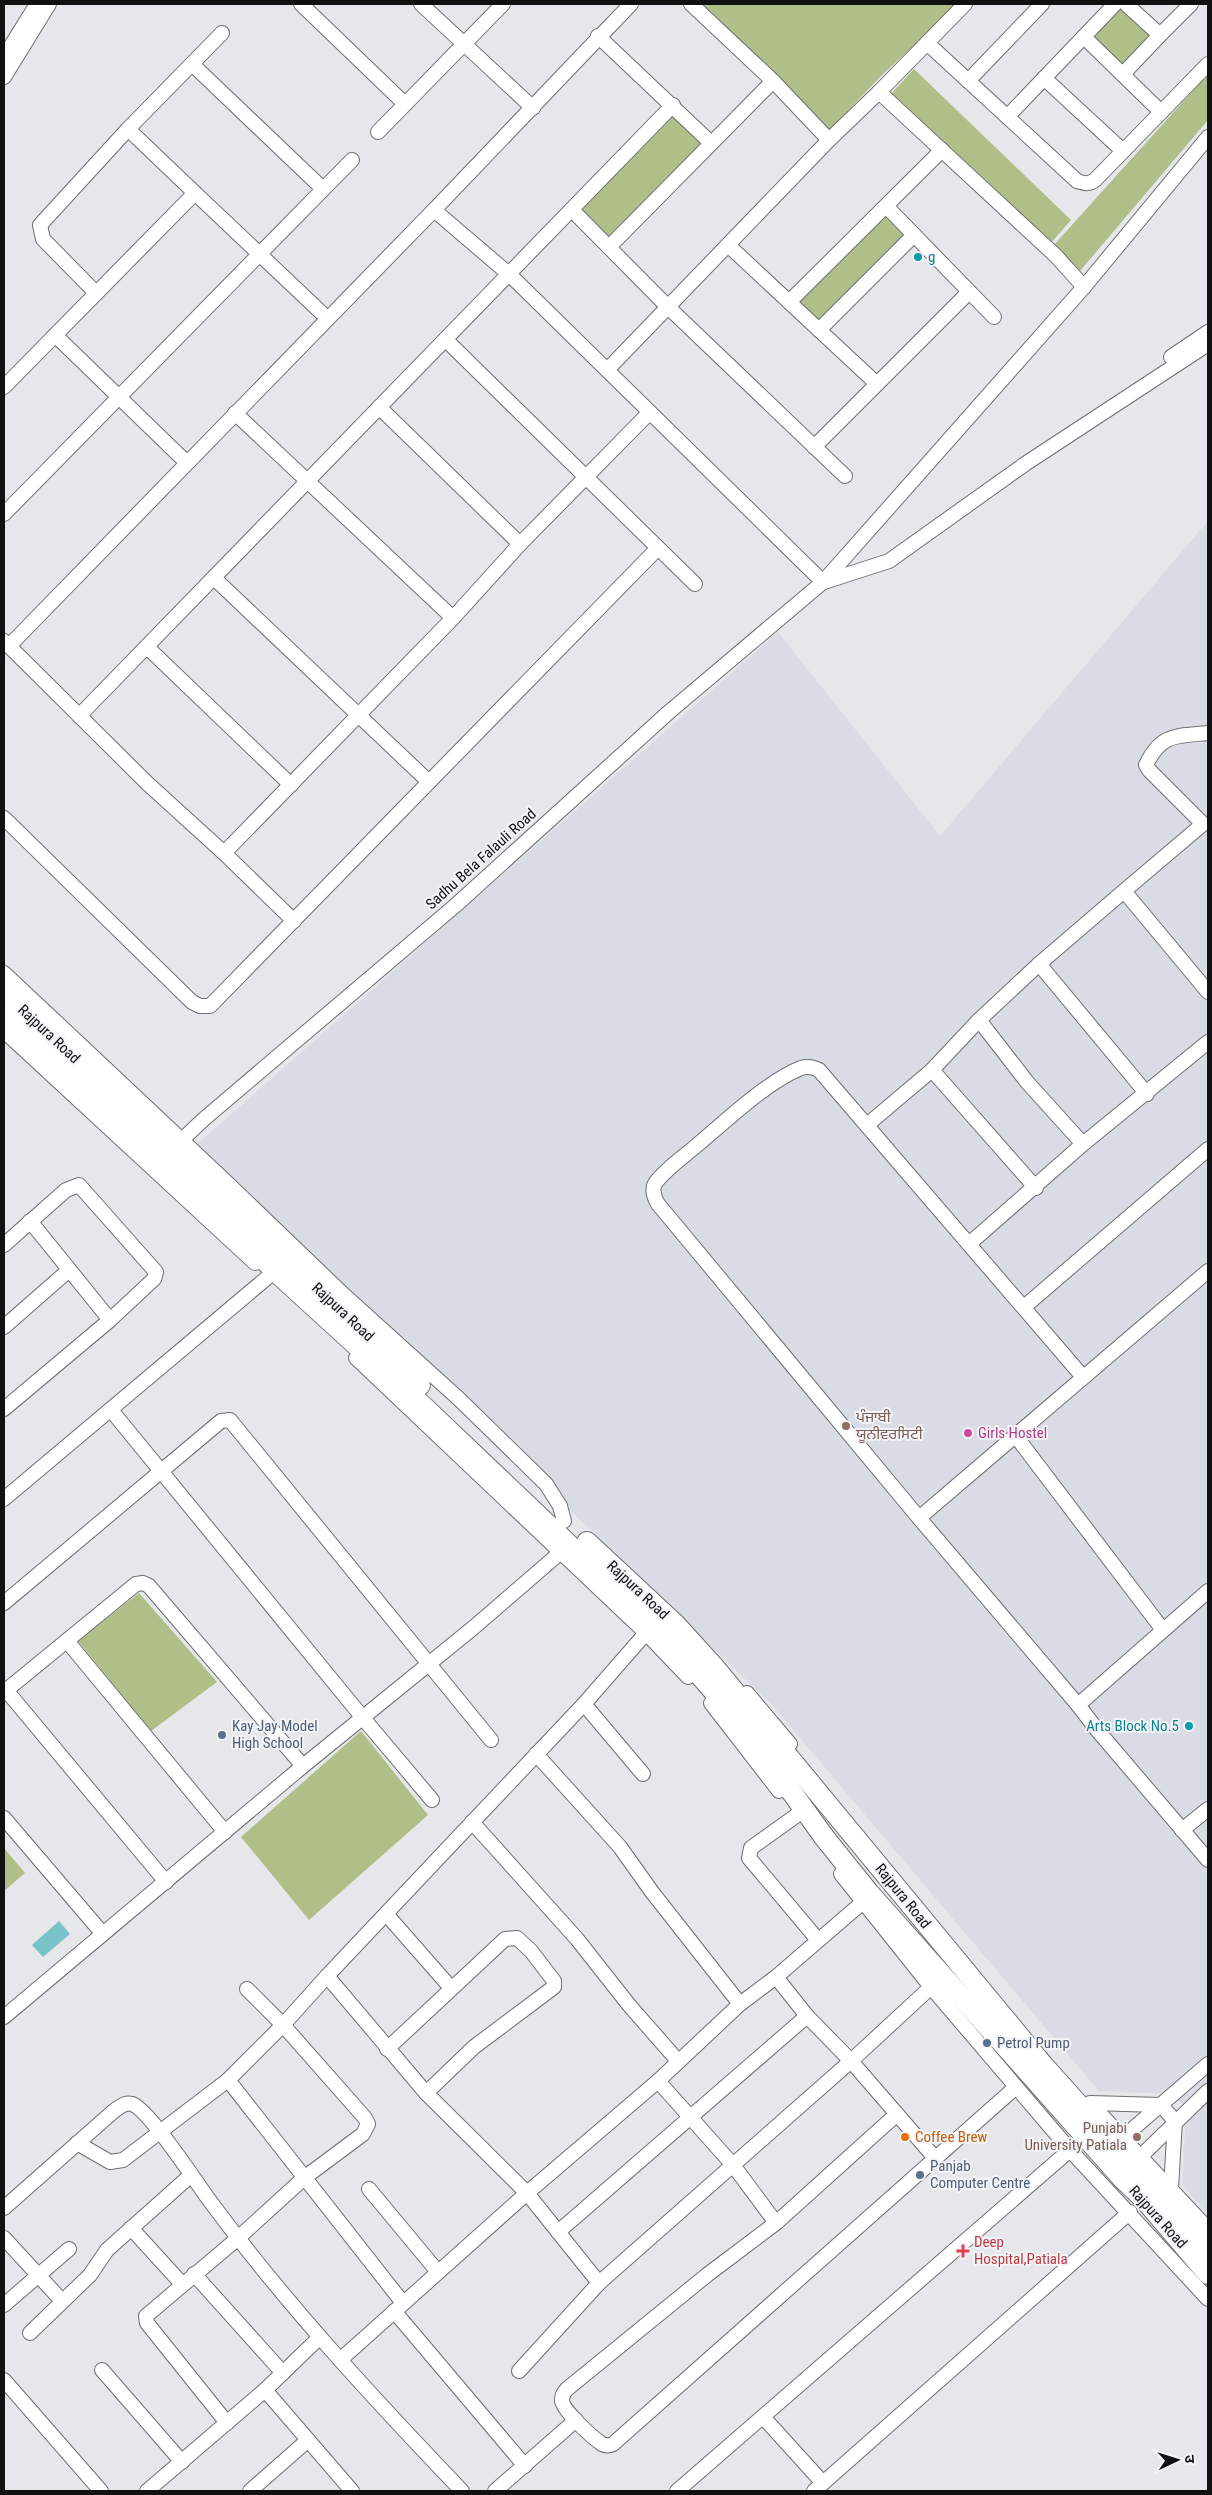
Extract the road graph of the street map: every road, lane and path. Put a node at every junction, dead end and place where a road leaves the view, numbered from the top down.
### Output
1 (37, 4) edge
2 (49, 4) edge
3 (300, 4) edge
4 (421, 4) edge
5 (502, 4) edge
6 (631, 4) edge
7 (691, 4) edge
8 (965, 4) edge
9 (1042, 4) edge
10 (1115, 4) edge
11 (1126, 4) edge
12 (1192, 4) edge
13 (222, 33) dead end
14 (1160, 35) junction
15 (598, 36) junction
16 (1084, 37) junction
17 (927, 43) junction
18 (464, 44) junction
19 (4, 58) edge
20 (192, 64) junction
21 (1208, 64) edge
22 (1123, 74) junction
23 (4, 77) edge
24 (1044, 78) junction
25 (773, 81) junction
26 (968, 81) junction
27 (879, 92) junction
28 (405, 104) junction
29 (673, 105) junction
30 (532, 108) junction
31 (1161, 112) junction
32 (1007, 117) junction
33 (128, 129) junction
34 (378, 132) dead end
35 (1208, 137) edge
36 (829, 140) junction
37 (711, 143) junction
38 (942, 150) junction
39 (1124, 151) junction
40 (352, 160) dead end
41 (322, 189) junction
42 (195, 193) junction
43 (886, 206) junction
44 (434, 210) junction
45 (572, 210) junction
46 (914, 235) junction
47 (728, 245) junction
48 (609, 247) junction
49 (258, 253) junction
50 (510, 275) junction
51 (1084, 287) junction
52 (969, 292) junction
53 (96, 293) junction
54 (789, 302) junction
55 (668, 307) junction
56 (994, 317) dead end
57 (327, 318) junction
58 (819, 330) junction
59 (1208, 332) edge
60 (55, 335) junction
61 (446, 340) junction
62 (1208, 344) edge
63 (607, 370) junction
64 (877, 384) junction
65 (4, 386) edge
66 (118, 396) junction
67 (379, 408) junction
68 (235, 413) junction
69 (649, 413) junction
70 (814, 447) junction
71 (186, 462) junction
72 (845, 476) dead end
73 (587, 477) junction
74 (308, 480) junction
75 (955, 508) junction
76 (4, 514) edge
77 (520, 544) junction
78 (658, 548) junction
79 (214, 578) junction
80 (823, 582) junction
81 (695, 584) dead end
82 (453, 618) junction
83 (6, 644) edge
84 (147, 647) junction
85 (358, 715) junction
86 (79, 716) junction
87 (1208, 733) edge
88 (429, 782) junction
89 (291, 785) junction
90 (4, 818) edge
91 (1205, 826) edge
92 (224, 853) junction
93 (1124, 891) junction
94 (294, 921) junction
95 (1039, 964) junction
96 (4, 973) edge
97 (4, 991) edge
98 (1208, 992) edge
99 (4, 1016) edge
100 (979, 1020) junction
101 (4, 1031) edge
102 (1208, 1042) edge
103 (932, 1070) junction
104 (1147, 1094) junction
105 (867, 1125) junction
106 (1082, 1144) junction
107 (1208, 1149) edge
108 (171, 1150) junction
109 (1036, 1188) junction
110 (30, 1221) junction
111 (4, 1244) edge
112 (969, 1244) junction
113 (278, 1269) junction
114 (69, 1270) junction
115 (1208, 1271) edge
116 (1024, 1307) junction
117 (110, 1320) junction
118 (4, 1327) edge
119 (1083, 1376) junction
120 (4, 1409) edge
121 (111, 1410) junction
122 (1014, 1436) junction
123 (161, 1472) junction
124 (4, 1499) edge
125 (919, 1518) junction
126 (564, 1521) junction
127 (561, 1552) junction
128 (1208, 1591) edge
129 (4, 1604) edge
130 (1164, 1630) junction
131 (646, 1633) junction
132 (67, 1641) junction
133 (428, 1665) junction
134 (715, 1668) junction
135 (5, 1691) edge
136 (584, 1704) junction
137 (1078, 1705) junction
138 (363, 1718) junction
139 (742, 1731) junction
140 (491, 1740) dead end
141 (536, 1754) junction
142 (303, 1766) junction
143 (643, 1774) dead end
144 (432, 1800) dead end
145 (1208, 1809) edge
146 (797, 1815) junction
147 (4, 1818) edge
148 (472, 1822) junction
149 (1182, 1830) junction
150 (225, 1832) junction
151 (1208, 1860) edge
152 (166, 1882) junction
153 (863, 1902) junction
154 (386, 1915) junction
155 (103, 1934) junction
156 (818, 1940) junction
157 (326, 1976) junction
158 (776, 1976) junction
159 (931, 1987) junction
160 (451, 1988) junction
161 (247, 1989) dead end
162 (740, 2004) junction
163 (807, 2016) junction
164 (4, 2017) edge
165 (283, 2025) junction
166 (387, 2049) junction
167 (678, 2061) junction
168 (851, 2061) junction
169 (1208, 2064) edge
170 (228, 2080) junction
171 (658, 2081) junction
172 (1016, 2086) junction
173 (1208, 2091) edge
174 (426, 2093) junction
175 (1090, 2103) junction
176 (1161, 2105) junction
177 (897, 2114) junction
178 (689, 2116) junction
179 (1175, 2122) junction
180 (160, 2132) junction
181 (1122, 2139) junction
182 (77, 2143) junction
183 (1070, 2150) junction
184 (1140, 2157) junction
185 (935, 2158) junction
186 (733, 2165) junction
187 (191, 2175) junction
188 (304, 2178) junction
189 (1171, 2188) junction
190 (369, 2190) dead end
191 (527, 2193) junction
192 (4, 2208) edge
193 (1130, 2212) junction
194 (776, 2223) junction
195 (131, 2228) junction
196 (1208, 2229) edge
197 (558, 2232) junction
198 (4, 2238) edge
199 (237, 2239) junction
200 (68, 2249) dead end
201 (1208, 2249) edge
202 (438, 2272) junction
203 (194, 2274) junction
204 (1208, 2274) edge
205 (39, 2275) junction
206 (599, 2283) junction
207 (182, 2284) junction
208 (1208, 2298) edge
209 (62, 2301) junction
210 (4, 2304) edge
211 (398, 2307) junction
212 (30, 2333) dead end
213 (320, 2337) junction
214 (340, 2360) junction
215 (102, 2370) dead end
216 (519, 2371) dead end
217 (283, 2373) junction
218 (4, 2380) edge
219 (265, 2390) junction
220 (763, 2417) junction
221 (576, 2420) junction
222 (227, 2423) junction
223 (308, 2440) junction
224 (182, 2462) junction
225 (525, 2466) junction
226 (818, 2487) edge
227 (503, 2489) edge
228 (101, 2491) edge
229 (148, 2491) edge
230 (250, 2491) edge
231 (352, 2491) edge
232 (462, 2491) edge
233 (677, 2491) edge

1 - 19 street
2 - 23 street
3 - 28 street
4 - 18 street
5 - 18 street
6 - 15 street
7 - 25 street
8 - 17 street
9 - 26 street
10 - 16 street
11 - 14 street
12 - 14 street
13 - 20 street
14 - 22 street
15 - 29 street
15 - 30 street
16 - 22 street
16 - 24 street
17 - 26 street
17 - 27 street
18 - 28 street
18 - 30 street
20 - 33 street
20 - 41 street
21 - 31 street
22 - 31 street
24 - 32 street
24 - 39 street
25 - 36 street
25 - 37 street
26 - 32 street
27 - 36 street
27 - 38 street
28 - 34 street
29 - 37 street
29 - 45 street
30 - 44 street
31 - 39 street
32 - 39 street
33 - 42 street
33 - 53 street
35 - 51 street
36 - 47 street
37 - 48 street
38 - 43 street
38 - 51 street
40 - 41 street
41 - 49 street
42 - 49 street
42 - 53 street
43 - 46 street
43 - 54 street
44 - 50 street
44 - 57 street
45 - 48 street
45 - 50 street
46 - 52 street
46 - 58 street
47 - 54 street
47 - 55 street
48 - 55 street
49 - 57 street
49 - 66 street
50 - 61 street
50 - 63 street
51 - 80 street
52 - 56 street
52 - 64 street
53 - 60 street
54 - 58 street
55 - 63 street
55 - 70 street
57 - 68 street
58 - 64 street
59 - 75 street
60 - 65 street
60 - 66 street
61 - 67 street
61 - 73 street
62 - 75 street
63 - 69 street
64 - 70 street
66 - 71 street
66 - 76 street
67 - 74 street
67 - 77 street
68 - 71 street
68 - 74 street
69 - 73 street
69 - 80 street
70 - 72 street
71 - 83 street
73 - 77 street
73 - 78 street
74 - 79 street
74 - 82 street
75 - 80 street
77 - 82 street
78 - 81 street
78 - 88 street
79 - 84 street
79 - 85 street
80 - 108 street, Sadhu Bela Falauli Road
82 - 85 street
83 - 86 street
84 - 86 street
84 - 89 street
85 - 88 street
85 - 89 street
86 - 92 street
87 - 91 street
88 - 94 street
89 - 92 street
90 - 94 street
91 - 93 street
92 - 94 street
93 - 95 street
93 - 98 street
95 - 100 street
95 - 104 street
96 - 108 street
97 - 108 highway, Rajpura Road
99 - 108 highway
100 - 103 street
100 - 106 street
101 - 113 street
102 - 104 street
103 - 105 street
103 - 109 street
104 - 106 street
105 - 112 street
105 - 125 street
106 - 109 street
107 - 116 street
108 - 113 highway, Rajpura Road
108 - 126 street
109 - 112 street
110 - 111 street
110 - 114 street
110 - 117 street
112 - 116 street
113 - 121 street
113 - 126 highway, Rajpura Road
113 - 127 street
113 - 139 highway, Rajpura Road
114 - 117 street
114 - 118 street
115 - 119 street
116 - 119 street
117 - 120 street
119 - 122 street
121 - 123 street
121 - 124 street
122 - 125 street
122 - 130 street
123 - 129 street
123 - 133 street
123 - 138 street
125 - 137 street
126 - 134 highway, Rajpura Road
127 - 131 street
127 - 133 street
128 - 130 street
130 - 137 street
131 - 136 street
131 - 139 street
132 - 135 street
132 - 142 street
132 - 150 street
133 - 138 street
133 - 140 street
134 - 175 street
134 - 201 highway, Rajpura Road
135 - 152 street
136 - 141 street
136 - 143 street
137 - 149 street
138 - 142 street
138 - 144 street
139 - 146 street
139 - 204 highway, Rajpura Road
141 - 148 street
141 - 162 street
142 - 150 street
145 - 149 street
146 - 153 street
146 - 156 street
147 - 155 street
148 - 154 street
148 - 167 street
149 - 151 street
150 - 152 street
152 - 155 street
153 - 156 street
153 - 159 street
154 - 157 street
154 - 160 street
155 - 164 street
156 - 158 street
157 - 165 street
157 - 166 street
158 - 162 street
158 - 163 street
159 - 168 street
159 - 172 street
160 - 166 street
160 - 174 street
161 - 165 street
162 - 167 street
163 - 168 street
163 - 178 street
165 - 170 street
165 - 188 street
166 - 174 street
167 - 171 street
168 - 177 street
168 - 186 street
169 - 176 street
170 - 180 street
170 - 188 street
171 - 178 street
171 - 191 street
172 - 183 street
172 - 185 street
173 - 179 street
174 - 191 street
175 - 176 street
175 - 181 street
176 - 179 street
176 - 181 street
177 - 185 street
177 - 194 street
178 - 186 street
178 - 197 street
179 - 184 street
179 - 189 street
180 - 182 street
180 - 182 street
180 - 187 street
181 - 184 street
182 - 192 street
183 - 193 street
183 - 220 street
184 - 189 street
185 - 221 street
186 - 194 street
186 - 206 street
187 - 195 street
187 - 199 street
188 - 199 street
188 - 211 street
189 - 196 street
190 - 202 street
191 - 197 street
191 - 202 street
193 - 208 street
193 - 226 street
194 - 221 street
195 - 207 street
195 - 209 street
197 - 206 street
198 - 205 street
199 - 203 street
199 - 213 street
200 - 205 street
202 - 211 street
203 - 207 street
203 - 217 street
205 - 209 street
205 - 210 street
206 - 216 street
207 - 222 street
209 - 212 street
211 - 214 street
211 - 225 street
213 - 214 street
213 - 217 street
214 - 232 street
215 - 224 street
217 - 219 street
218 - 228 street
219 - 222 street
219 - 223 street
220 - 226 street
220 - 233 street
221 - 225 street
222 - 224 street
223 - 230 street
223 - 231 street
224 - 229 street
225 - 227 street

